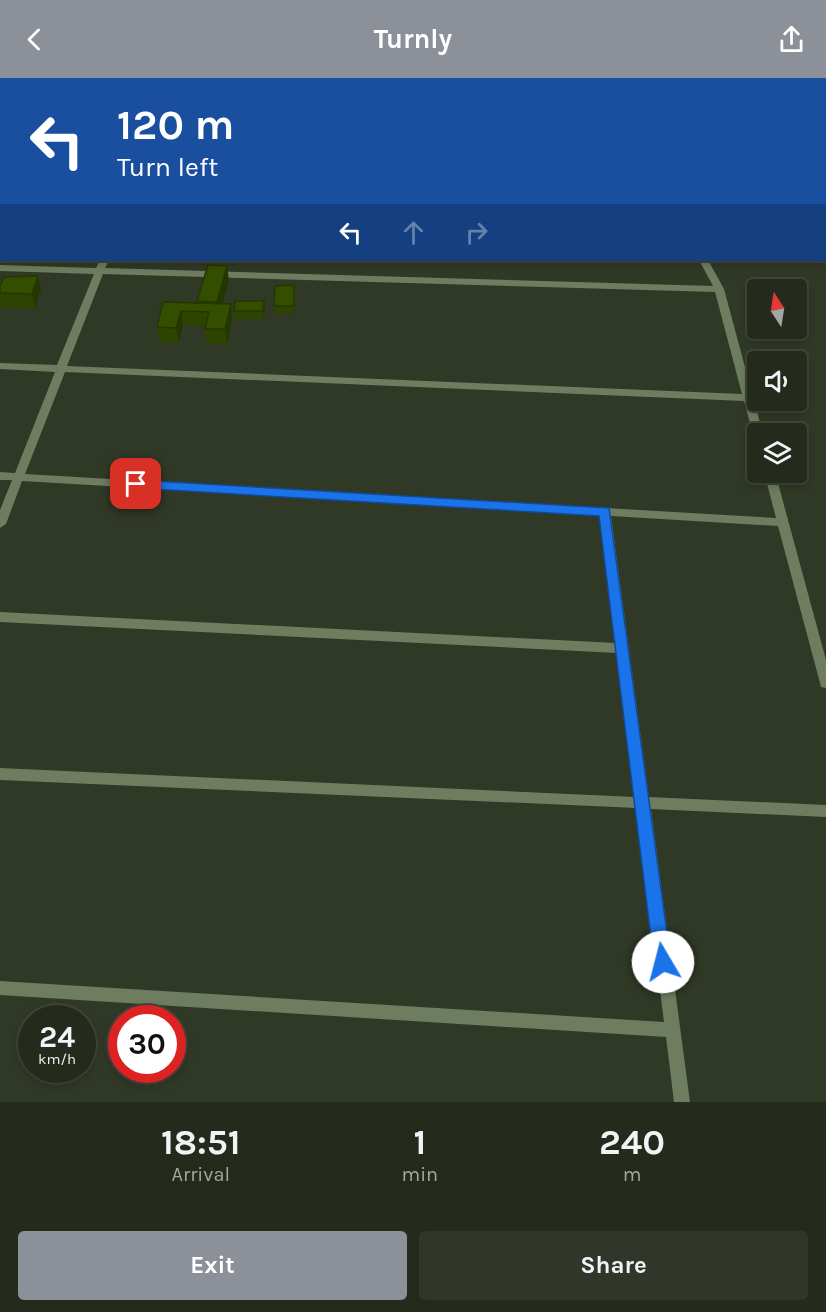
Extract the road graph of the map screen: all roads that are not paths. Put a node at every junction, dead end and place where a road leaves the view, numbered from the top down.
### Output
1 (104, 261) edge
2 (705, 261) edge
3 (0, 268) edge
4 (99, 272) junction
5 (719, 289) junction
6 (0, 366) edge
7 (61, 370) junction
8 (747, 394) edge
9 (747, 398) edge
10 (0, 476) edge
11 (18, 477) junction
12 (771, 483) edge
13 (604, 512) junction
14 (782, 522) junction
15 (0, 524) edge
16 (0, 616) edge
17 (622, 648) junction
18 (826, 683) edge
19 (0, 774) edge
20 (641, 803) junction
21 (826, 811) edge
22 (0, 988) edge
23 (672, 1030) junction
24 (682, 1102) edge

1 - 4 street
2 - 5 street
3 - 4 street
4 - 5 street
4 - 7 street
5 - 8 street
6 - 7 street
7 - 9 street
7 - 11 street
10 - 11 street
11 - 13 street
11 - 15 street
12 - 14 street
13 - 14 street
13 - 17 street
14 - 18 street
16 - 17 street
17 - 20 street
19 - 20 street
20 - 21 street
20 - 23 street
22 - 23 street
23 - 24 street

